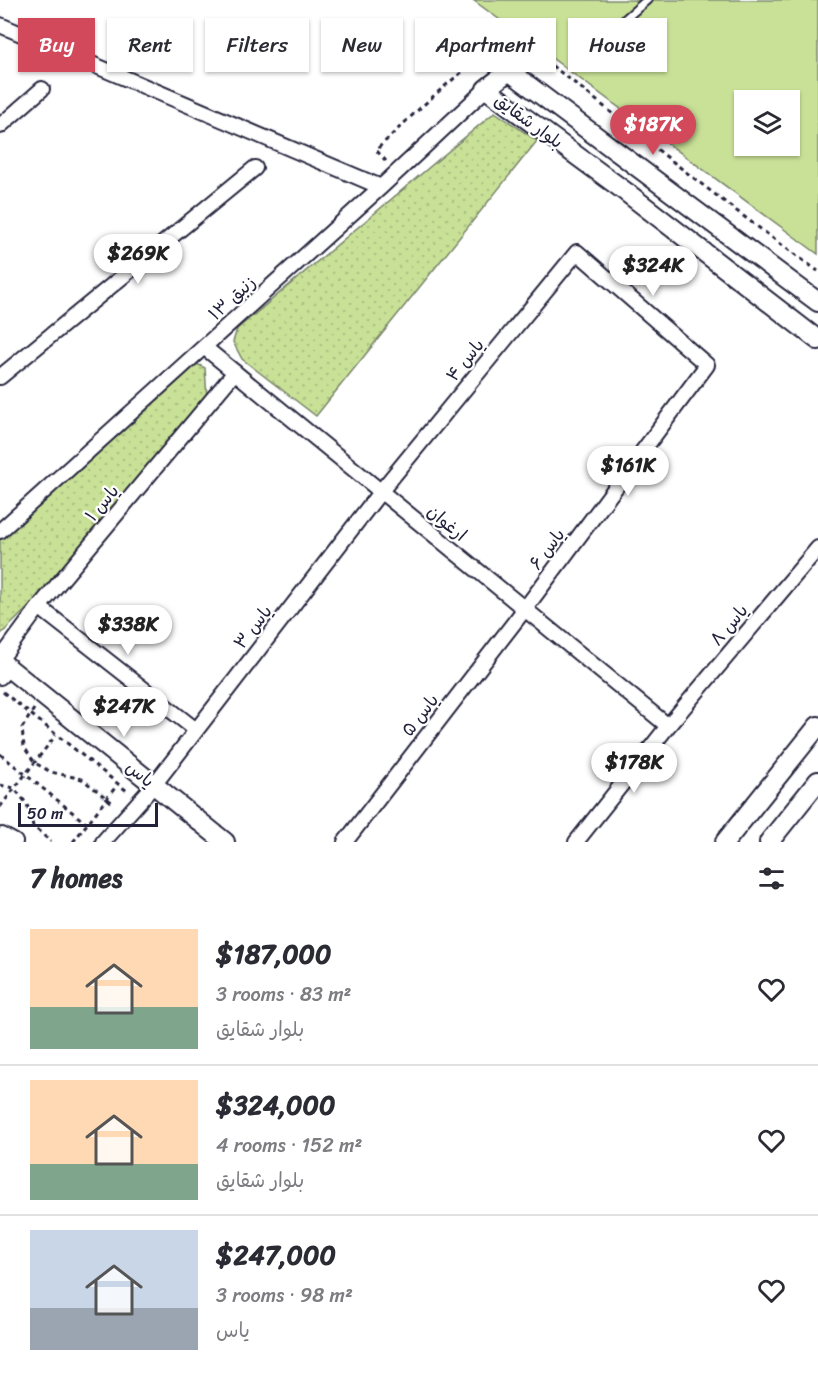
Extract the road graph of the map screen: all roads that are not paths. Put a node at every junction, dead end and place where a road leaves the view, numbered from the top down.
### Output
1 (647, 0) edge
2 (627, 18) edge
3 (0, 25) edge
4 (42, 89) dead end
5 (486, 89) junction
6 (0, 126) edge
7 (255, 168) dead end
8 (381, 187) junction
9 (577, 252) joint
10 (818, 302) edge
11 (818, 339) edge
12 (204, 347) junction
13 (235, 372) junction
14 (0, 377) edge
15 (381, 491) junction
16 (0, 531) edge
17 (818, 548) edge
18 (39, 607) junction
19 (524, 610) junction
20 (2, 667) edge
21 (668, 726) junction
22 (818, 726) edge
23 (196, 730) junction
24 (818, 781) edge
25 (154, 785) junction
26 (0, 836) edge
27 (15, 842) edge
28 (103, 842) edge
29 (225, 842) edge
30 (345, 842) edge
31 (576, 842) edge
32 (725, 842) edge
33 (769, 842) edge

1 - 2 lane
3 - 8 street
4 - 6 street
5 - 8 street, زنبق ۱۳
5 - 10 street, بلوار شقایق
5 - 11 street, بلوار شقایق
7 - 14 street
8 - 12 street, زنبق ۱۳
9 - 15 street, یاس ۴
9 - 19 street, یاس ۶
12 - 13 street, ارغوان
12 - 16 street, زنبق ۱۳
13 - 15 street, ارغوان
13 - 18 street, یاس ۱
15 - 19 street, ارغوان
15 - 23 street, یاس ۳
17 - 21 street, یاس ۸
18 - 20 street, یاس ۱
18 - 23 street
19 - 21 street, ارغوان
19 - 30 street, یاس ۵
20 - 25 street, یاس
21 - 31 street, یاس ۸
22 - 32 street
23 - 25 street, یاس ۳
24 - 33 street
25 - 28 street, یاس ۳
25 - 29 street, یاس
26 - 27 street

